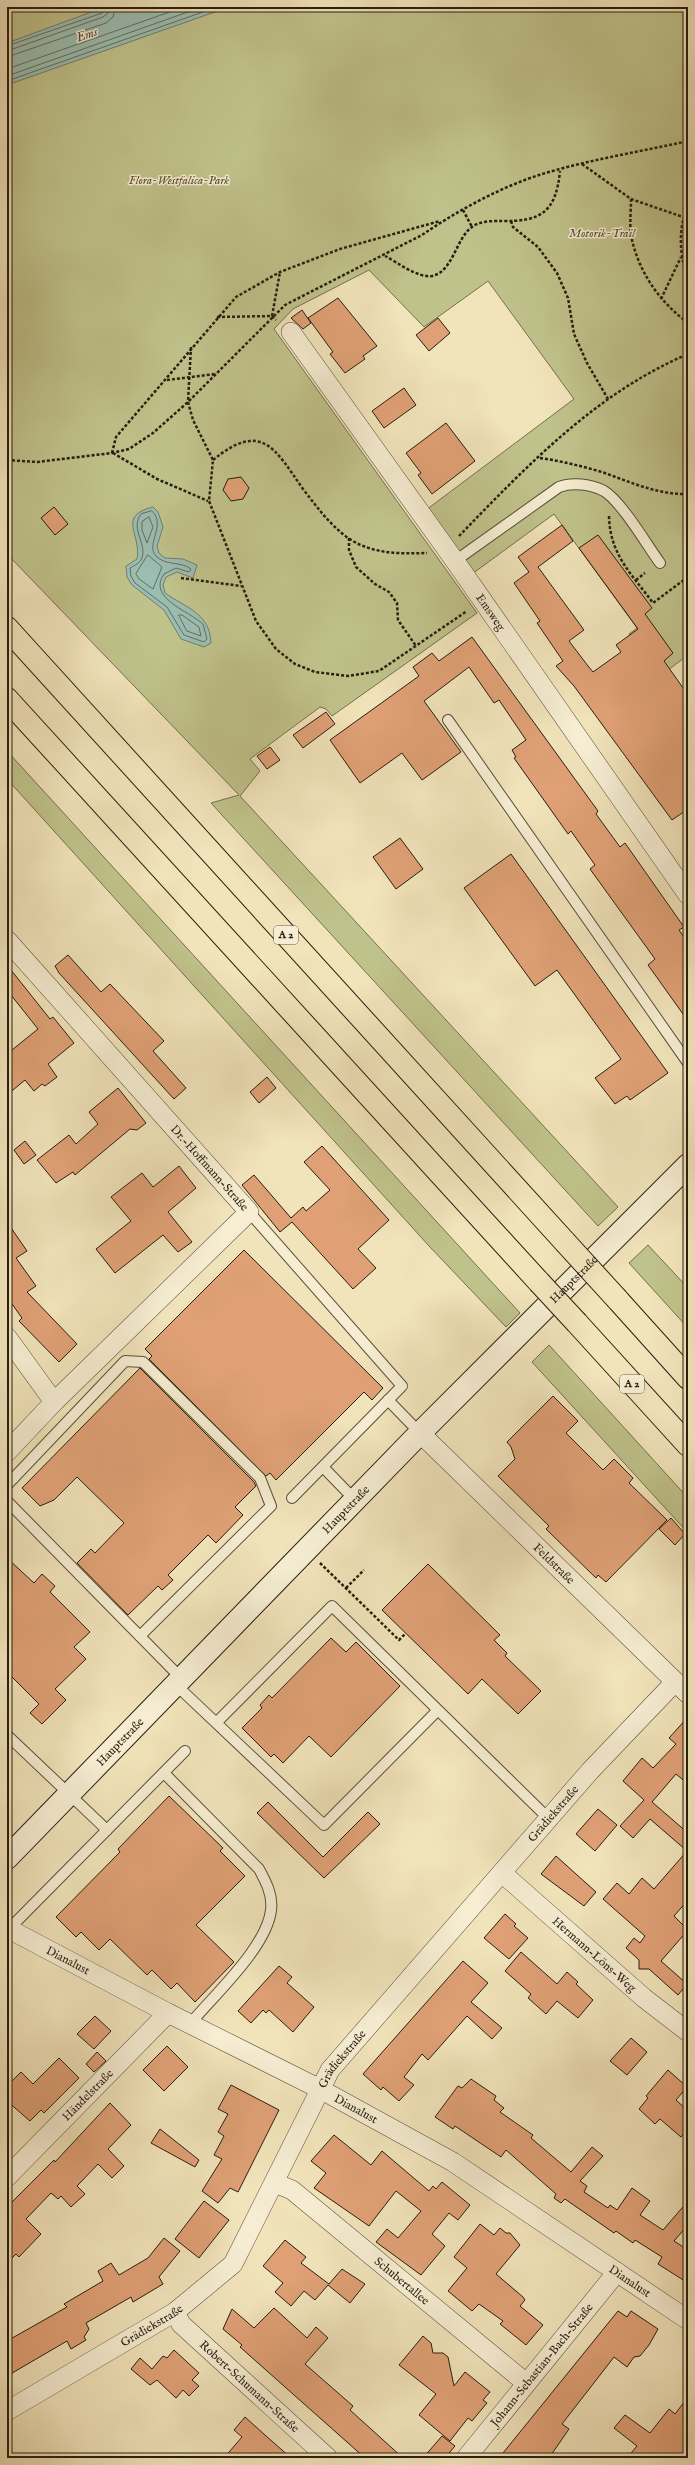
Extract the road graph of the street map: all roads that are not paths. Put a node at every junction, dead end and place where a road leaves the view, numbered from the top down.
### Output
1 (290, 332) dead end
2 (450, 555) junction
3 (660, 563) dead end
4 (7, 628) edge
5 (7, 699) edge
6 (448, 720) dead end
7 (688, 895) edge
8 (7, 940) edge
9 (688, 1063) edge
10 (686, 1170) edge
11 (249, 1212) junction
12 (7, 1337) edge
13 (111, 1346) junction
14 (125, 1361) junction
15 (688, 1378) edge
16 (388, 1400) junction
17 (54, 1402) junction
18 (420, 1433) junction
19 (688, 1445) edge
20 (7, 1452) edge
21 (323, 1467) junction
22 (7, 1485) edge
23 (292, 1498) dead end
24 (355, 1500) junction
25 (7, 1501) edge
26 (140, 1636) junction
27 (178, 1681) junction
28 (681, 1688) edge
29 (437, 1711) junction
30 (217, 1722) junction
31 (7, 1735) edge
32 (185, 1751) dead end
33 (164, 1773) junction
34 (69, 1794) junction
35 (549, 1819) junction
36 (107, 1830) junction
37 (7, 1858) edge
38 (502, 1873) junction
39 (8, 1928) edge
40 (168, 2013) junction
41 (190, 2024) junction
42 (688, 2032) edge
43 (320, 2089) junction
44 (7, 2177) edge
45 (274, 2183) junction
46 (617, 2272) junction
47 (174, 2312) junction
48 (688, 2320) edge
49 (526, 2383) junction
50 (7, 2411) edge
51 (328, 2458) edge
52 (466, 2458) edge

1 - 2 street, Emsweg
2 - 3 lane
2 - 7 street, Emsweg
4 - 15 highway, A 2, bridge
5 - 19 highway, A 2, bridge
6 - 9 lane
8 - 11 street, Dr.-Hoffmann-Straße
10 - 18 street, Hauptstraße
11 - 13 street, Dr.-Hoffmann-Straße
11 - 16 lane
12 - 17 street
13 - 14 lane
13 - 17 street, Dr.-Hoffmann-Straße
14 - 22 lane
14 - 26 lane
16 - 18 lane
16 - 21 lane
17 - 20 street, Dr.-Hoffmann-Straße
18 - 24 street, Hauptstraße
18 - 28 street, Feldstraße
21 - 23 lane
21 - 24 lane
24 - 27 street, Hauptstraße
25 - 26 lane
26 - 27 lane
27 - 30 lane
27 - 34 street, Hauptstraße
28 - 35 street, Grädiekstraße
29 - 30 lane
29 - 30 lane
29 - 35 lane
31 - 34 lane
32 - 33 lane
33 - 36 lane
33 - 41 lane
34 - 36 lane
34 - 37 street, Hauptstraße
35 - 38 street, Grädiekstraße
36 - 39 lane
38 - 42 street, Hermann-Löns-Weg
38 - 43 street, Grädiekstraße
39 - 40 street, Dianalust
40 - 41 street, Dianalust
40 - 44 street, Händelstraße
41 - 43 street, Dianalust
43 - 45 street, Grädiekstraße
43 - 46 street, Dianalust
45 - 47 street, Grädiekstraße
45 - 49 street, Schubertallee
46 - 48 street, Dianalust
46 - 49 street, Johann-Sebastian-Bach-Straße
47 - 50 street, Grädiekstraße
47 - 51 street, Robert-Schumann-Straße
49 - 52 street, Johann-Sebastian-Bach-Straße

